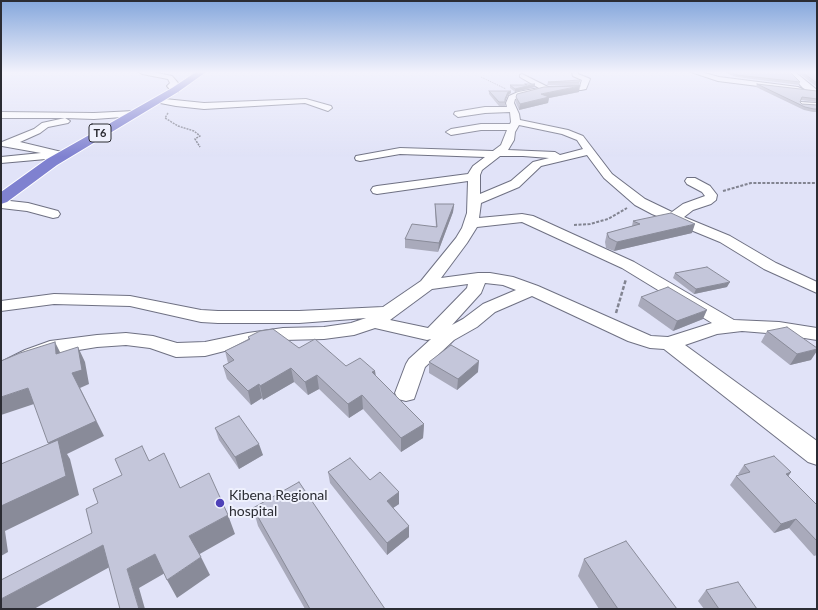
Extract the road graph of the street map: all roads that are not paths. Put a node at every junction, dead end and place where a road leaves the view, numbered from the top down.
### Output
1 (158, 100) edge
2 (160, 100) edge
3 (511, 100) edge
4 (804, 104) edge
5 (817, 105) edge
6 (328, 108) dead end
7 (134, 114) junction
8 (458, 114) dead end
9 (1, 115) edge
10 (45, 115) junction
11 (107, 115) junction
12 (514, 119) junction
13 (1, 124) edge
14 (451, 132) dead end
15 (4, 144) edge
16 (590, 151) junction
17 (497, 154) junction
18 (60, 155) junction
19 (564, 157) junction
20 (360, 158) dead end
21 (7, 160) edge
22 (1, 166) edge
23 (475, 178) junction
24 (691, 181) dead end
25 (377, 190) dead end
26 (1, 199) edge
27 (475, 201) junction
28 (1, 204) edge
29 (53, 214) dead end
30 (674, 218) junction
31 (471, 224) junction
32 (478, 278) junction
33 (427, 285) junction
34 (817, 288) edge
35 (532, 290) junction
36 (1, 306) edge
37 (390, 312) junction
38 (374, 322) junction
39 (730, 326) junction
40 (817, 334) edge
41 (669, 343) junction
42 (1, 371) edge
43 (406, 394) dead end
44 (817, 455) edge

1 - 7 highway, T6
2 - 6 street
3 - 12 street
4 - 5 street
7 - 11 street
7 - 18 highway, T6
8 - 12 street
9 - 10 street
10 - 11 street
10 - 13 street
11 - 15 street
12 - 14 street
12 - 16 street
12 - 17 street
15 - 18 street
16 - 19 street
16 - 30 street
17 - 19 street
17 - 20 street
17 - 23 street
18 - 21 street
18 - 26 highway, T6
19 - 27 street
21 - 22 street
23 - 25 street
23 - 27 street
24 - 30 street
27 - 31 street
28 - 29 street
30 - 34 street
31 - 33 street
31 - 39 street
32 - 33 street
32 - 35 street
32 - 38 street
33 - 37 street
35 - 41 street
35 - 43 street
36 - 37 street
37 - 38 street
38 - 42 street
39 - 40 street
39 - 41 street
41 - 44 street

